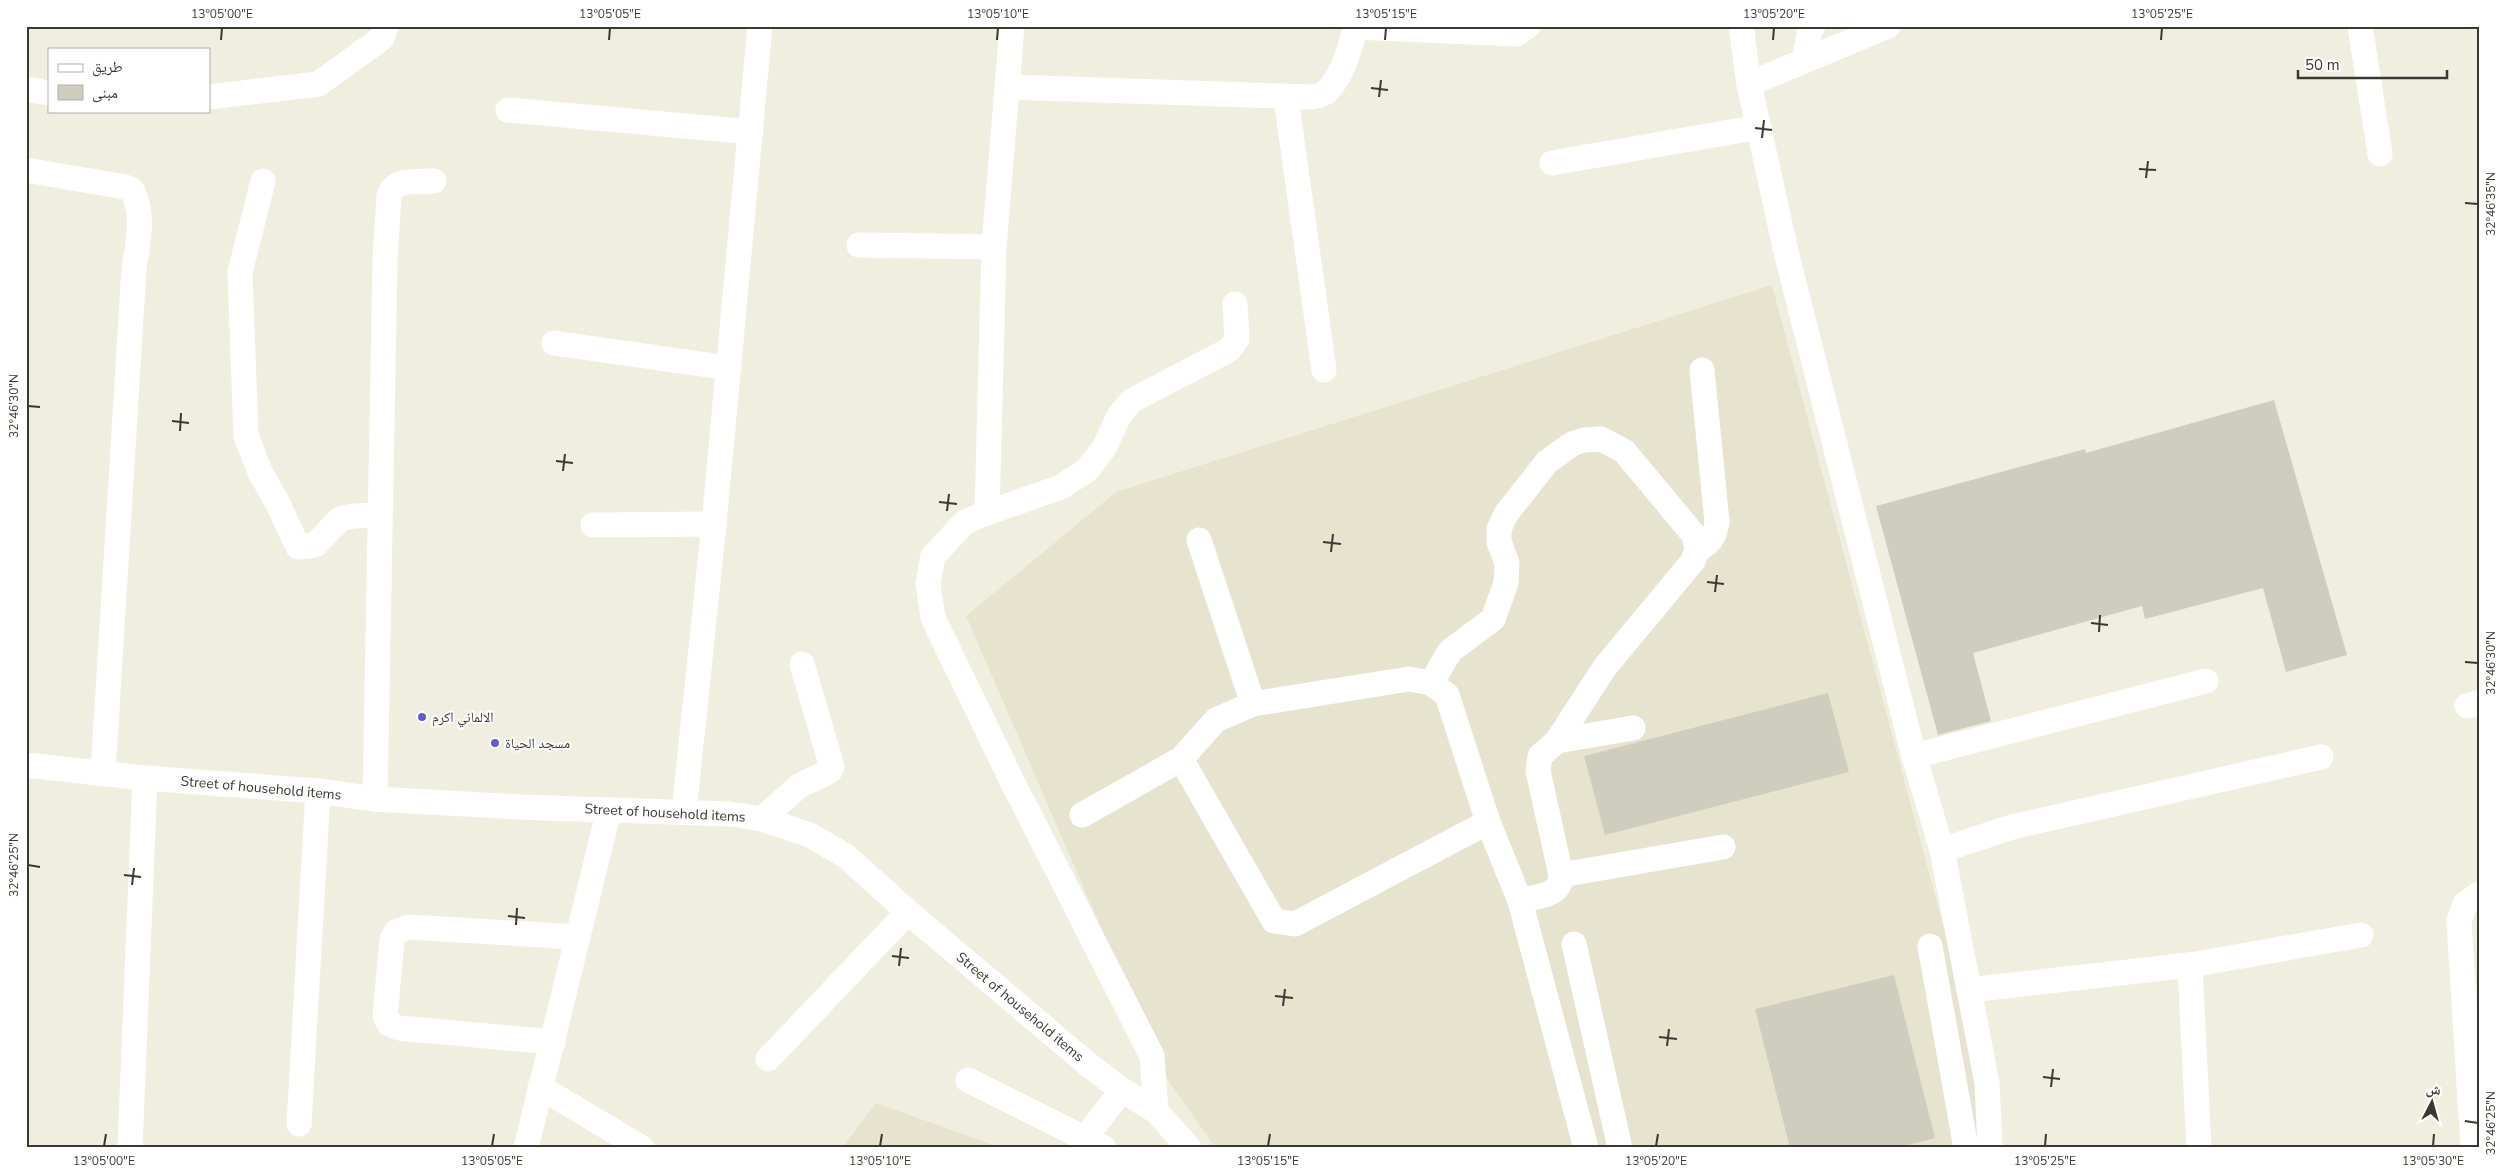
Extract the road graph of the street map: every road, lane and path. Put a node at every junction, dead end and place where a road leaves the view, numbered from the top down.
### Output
1 (386, 26) edge
2 (760, 26) edge
3 (1012, 26) edge
4 (1355, 26) edge
5 (1528, 26) edge
6 (1741, 26) edge
7 (1813, 26) edge
8 (1888, 26) edge
9 (2360, 26) edge
10 (1804, 61) junction
11 (1749, 84) junction
12 (1008, 87) junction
13 (26, 89) edge
14 (48, 93) edge
15 (210, 97) edge
16 (1286, 98) junction
17 (508, 110) dead end
18 (1759, 127) junction
19 (751, 132) junction
20 (2380, 154) dead end
21 (1552, 163) dead end
22 (26, 170) edge
23 (263, 181) dead end
24 (434, 181) dead end
25 (860, 245) dead end
26 (994, 247) junction
27 (1236, 304) dead end
28 (554, 343) dead end
29 (729, 368) junction
30 (1324, 370) dead end
31 (1702, 370) dead end
32 (987, 513) junction
33 (380, 515) junction
34 (714, 524) junction
35 (592, 525) dead end
36 (1199, 540) dead end
37 (1697, 550) junction
38 (802, 664) dead end
39 (2206, 681) dead end
40 (1431, 683) junction
41 (1253, 704) junction
42 (1634, 728) dead end
43 (1557, 741) junction
44 (1914, 756) junction
45 (2321, 756) dead end
46 (1181, 759) junction
47 (26, 764) edge
48 (103, 773) junction
49 (145, 778) junction
50 (318, 791) junction
51 (375, 799) junction
52 (609, 810) junction
53 (684, 812) junction
54 (1082, 815) dead end
55 (762, 819) junction
56 (1488, 822) junction
57 (1723, 847) dead end
58 (1942, 850) junction
59 (1561, 875) junction
60 (2479, 894) edge
61 (1520, 900) junction
62 (908, 912) junction
63 (2361, 935) dead end
64 (578, 937) junction
65 (1574, 944) dead end
66 (1930, 946) dead end
67 (2190, 965) junction
68 (1969, 990) junction
69 (553, 1042) junction
70 (768, 1059) dead end
71 (968, 1080) dead end
72 (540, 1087) junction
73 (1122, 1090) junction
74 (1156, 1111) junction
75 (299, 1124) dead end
76 (1095, 1142) edge
77 (130, 1148) edge
78 (526, 1148) edge
79 (642, 1148) edge
80 (1189, 1148) edge
81 (1586, 1148) edge
82 (1620, 1148) edge
83 (1966, 1148) edge
84 (1990, 1148) edge
85 (2199, 1148) edge
86 (2473, 1148) edge

1 - 15 street
2 - 19 street
3 - 12 street
4 - 5 street
4 - 16 street
6 - 11 street
7 - 10 street
8 - 10 street
9 - 20 street
10 - 11 street
11 - 18 street
12 - 16 street
12 - 26 street
13 - 14 street
16 - 30 street
17 - 19 street
18 - 21 street
18 - 44 street
19 - 29 street
22 - 48 street
23 - 33 street
24 - 33 street
25 - 26 street
26 - 32 street
27 - 32 street
28 - 29 street
29 - 34 street
31 - 37 street
32 - 74 street
33 - 51 street
34 - 35 street
34 - 53 street
36 - 41 street
37 - 40 street
37 - 43 street
38 - 55 street
39 - 44 street
40 - 41 street
40 - 56 street
41 - 46 street
42 - 43 street
43 - 59 street
44 - 58 street
45 - 58 street
46 - 54 street
46 - 56 street
47 - 48 street, Street of household items
48 - 49 street, Street of household items
49 - 50 street, Street of household items
49 - 77 street
50 - 51 street, Street of household items
50 - 75 street
51 - 52 street, Street of household items
52 - 53 street, Street of household items
52 - 64 street
53 - 55 street, Street of household items
55 - 62 street, Street of household items
56 - 61 street
57 - 59 street
58 - 68 street
59 - 61 street
60 - 86 street
61 - 81 street
62 - 70 street
62 - 73 street, Street of household items
63 - 67 street
64 - 69 street
64 - 69 street
65 - 82 street
66 - 83 street
67 - 68 street
67 - 85 street
68 - 84 street
69 - 72 street
71 - 76 street
72 - 78 street
72 - 79 street
73 - 74 street, Street of household items
73 - 76 street
74 - 80 street, Street of household items

